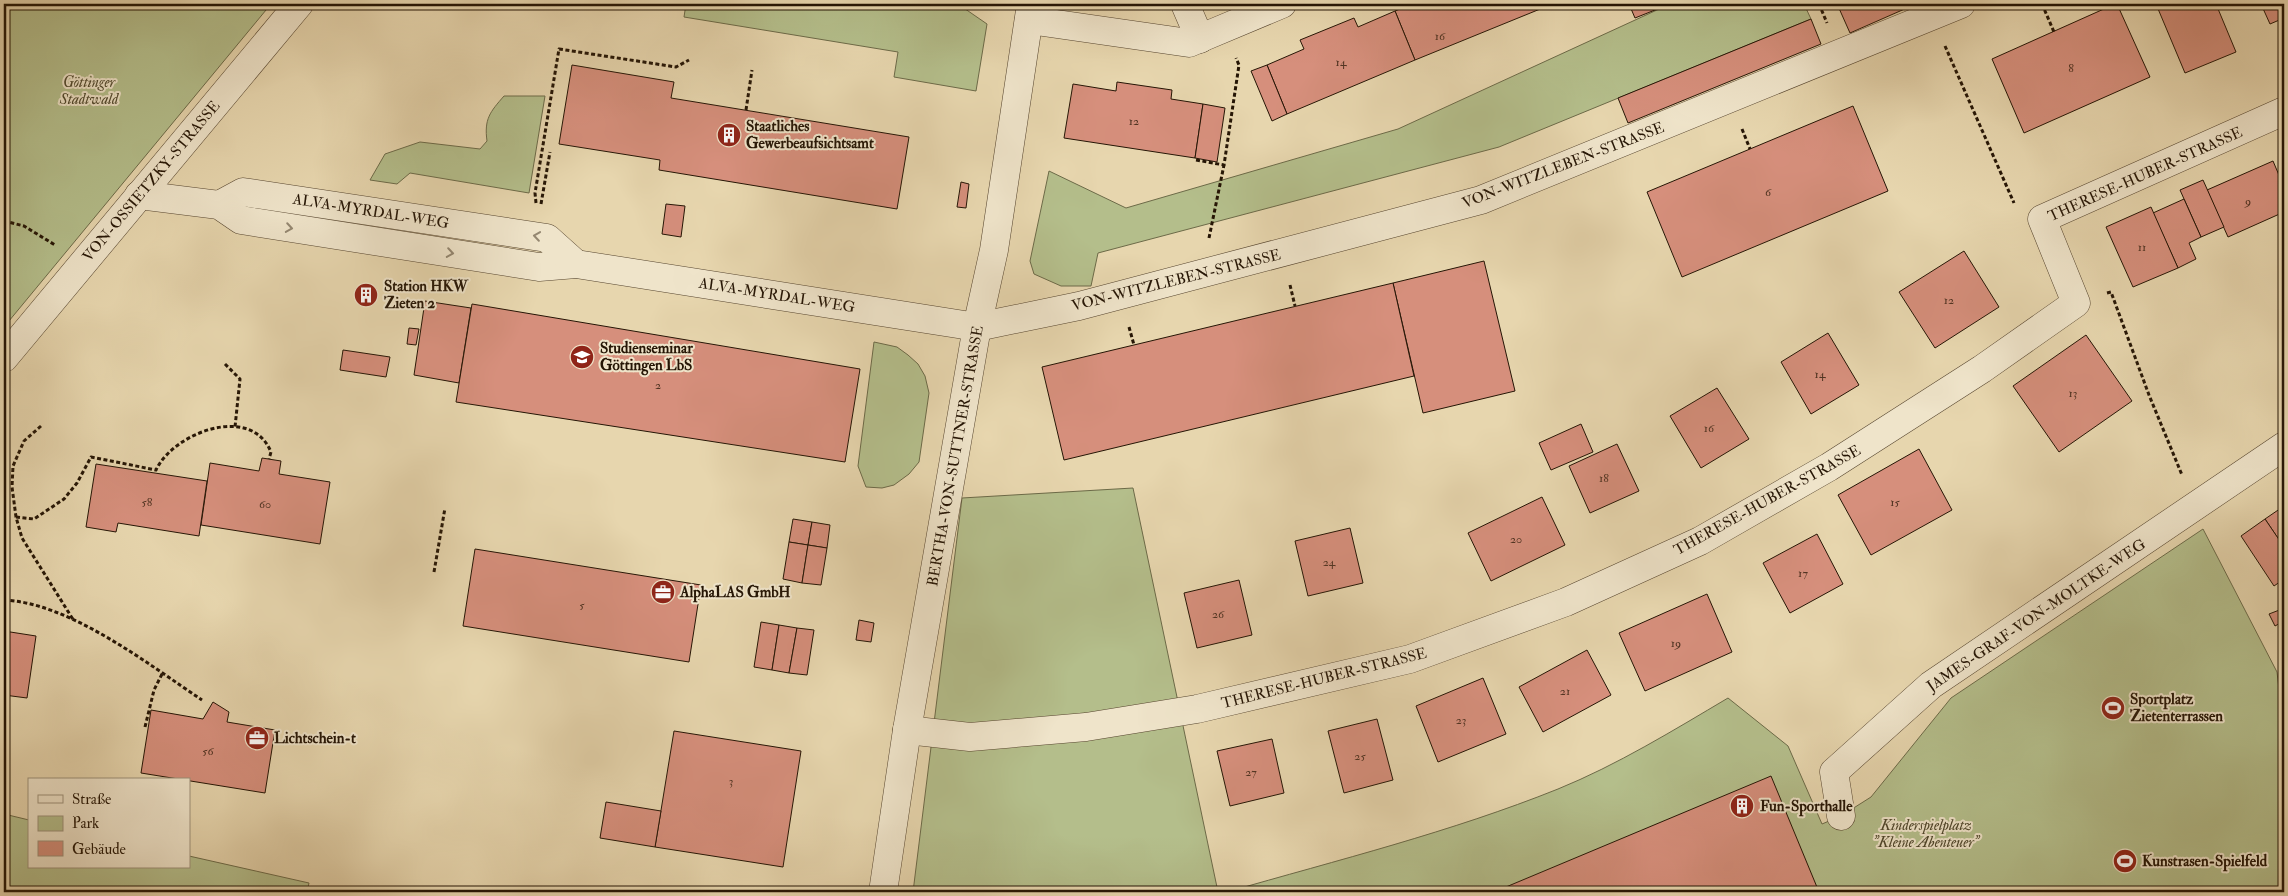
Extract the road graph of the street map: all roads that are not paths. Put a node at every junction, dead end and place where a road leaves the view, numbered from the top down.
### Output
1 (299, 4) edge
2 (1185, 4) edge
3 (1282, 4) edge
4 (1960, 4) edge
5 (1030, 12) edge
6 (1210, 34) junction
7 (2284, 112) edge
8 (139, 195) junction
9 (219, 205) junction
10 (576, 264) junction
11 (977, 327) junction
12 (4, 358) edge
13 (2284, 446) edge
14 (907, 730) junction
15 (1841, 816) dead end
16 (883, 892) edge

1 - 8 street, VON-OSSIETZKY-STRASSE
2 - 6 street
3 - 6 street, BERTHA-VON-SUTTNER-STRASSE
4 - 11 street, VON-WITZLEBEN-STRASSE
5 - 6 street, BERTHA-VON-SUTTNER-STRASSE
5 - 11 street, BERTHA-VON-SUTTNER-STRASSE
7 - 14 street, THERESE-HUBER-STRASSE
8 - 9 street, ALVA-MYRDAL-WEG
8 - 12 street, VON-OSSIETZKY-STRASSE
9 -> 10 street, ALVA-MYRDAL-WEG
10 -> 9 street, ALVA-MYRDAL-WEG
10 - 11 street, ALVA-MYRDAL-WEG
11 - 14 street, BERTHA-VON-SUTTNER-STRASSE
13 - 15 street, JAMES-GRAF-VON-MOLTKE-WEG
14 - 16 street, BERTHA-VON-SUTTNER-STRASSE

